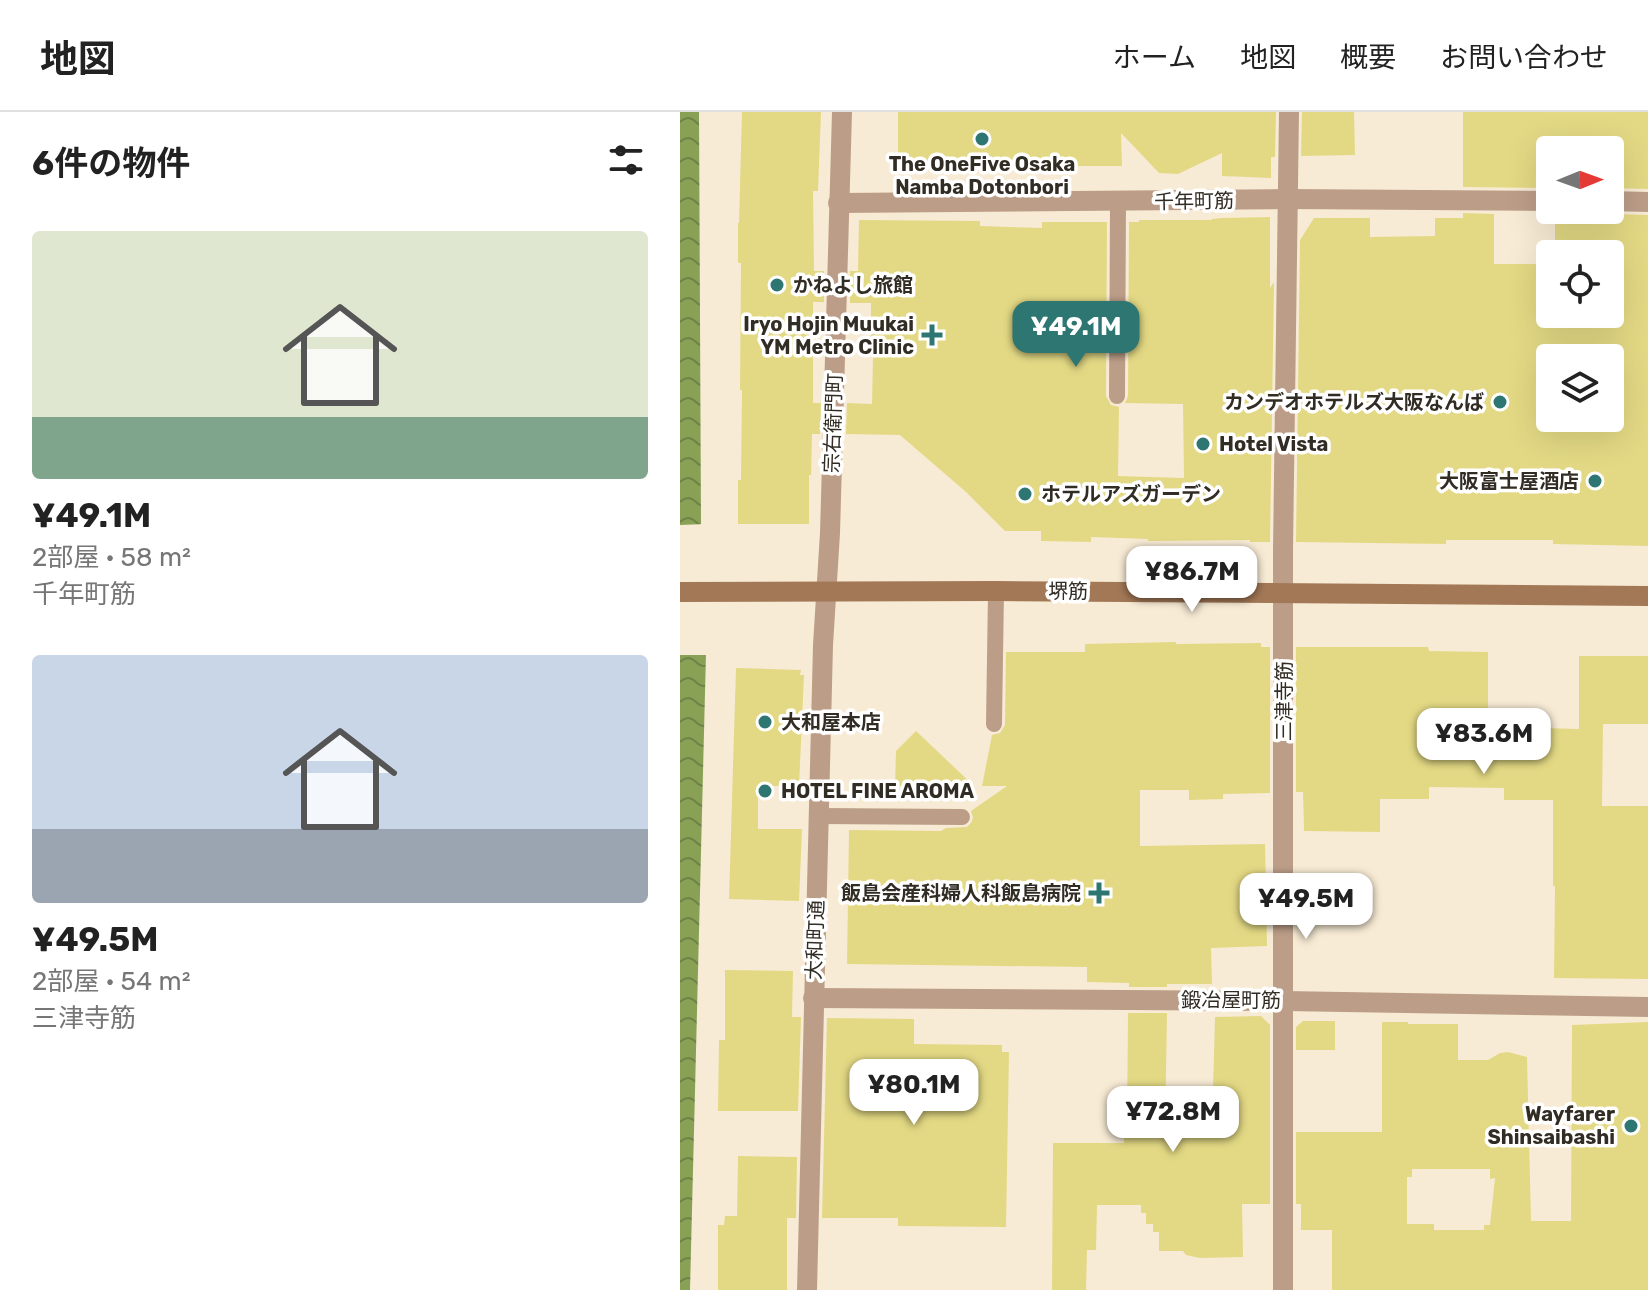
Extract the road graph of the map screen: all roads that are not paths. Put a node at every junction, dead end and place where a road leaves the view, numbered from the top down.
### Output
1 (842, 112) edge
2 (1289, 112) edge
3 (1288, 199) junction
4 (1536, 201) edge
5 (1624, 201) edge
6 (1118, 202) junction
7 (1648, 202) edge
8 (838, 203) junction
9 (1117, 396) dead end
10 (826, 591) junction
11 (996, 591) junction
12 (680, 592) edge
13 (1284, 592) junction
14 (1648, 596) edge
15 (994, 724) dead end
16 (818, 816) junction
17 (962, 817) dead end
18 (813, 998) junction
19 (1284, 1001) junction
20 (1648, 1007) edge
21 (807, 1290) edge
22 (1283, 1290) edge

1 - 8 street, 宗右衛門町
2 - 3 street, 三津寺筋
3 - 4 street, 千年町筋
3 - 6 street, 千年町筋
3 - 13 street, 三津寺筋
5 - 7 street
6 - 8 street, 千年町筋
6 - 9 lane
8 - 10 street, 宗右衛門町
10 - 11 main road, 堺筋
10 - 12 main road, 堺筋
10 - 16 street, 大和町通
11 - 13 main road, 堺筋
11 - 15 lane
13 - 14 main road, 堺筋
13 - 19 street, 三津寺筋
16 - 17 lane
16 - 18 street, 大和町通
18 - 19 street, 鍛冶屋町筋
18 - 21 street, 大和町通
19 - 20 street, 鍛冶屋町筋
19 - 22 street, 三津寺筋

